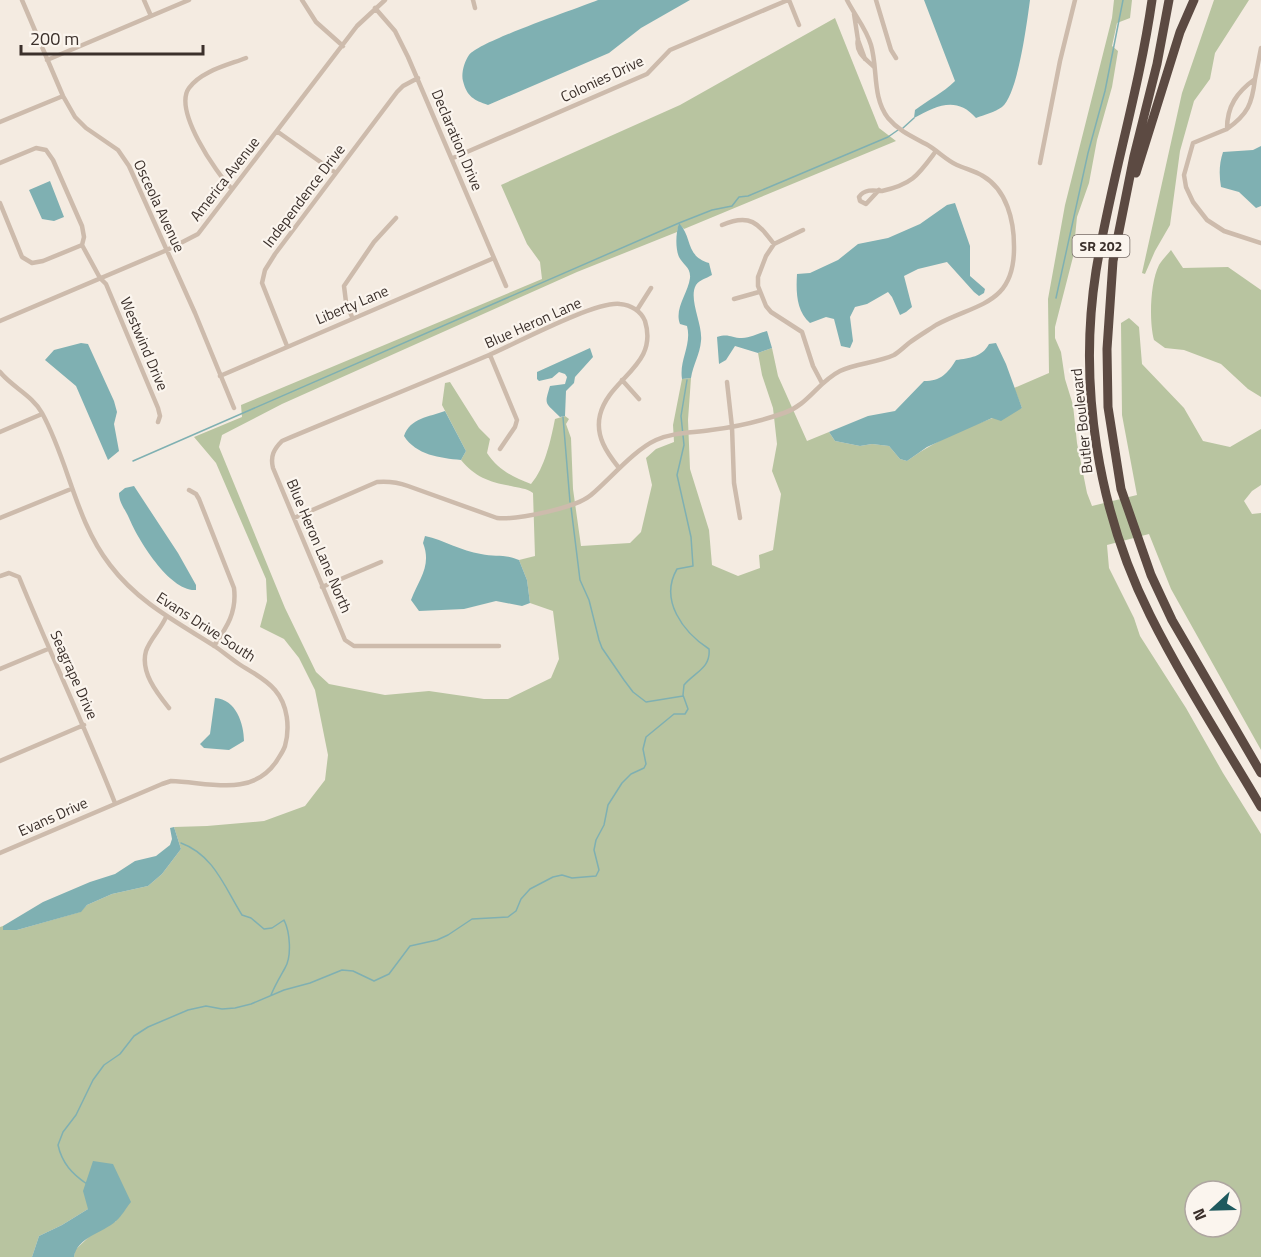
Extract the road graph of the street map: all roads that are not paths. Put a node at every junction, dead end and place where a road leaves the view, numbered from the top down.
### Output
1 (22, 0) edge
2 (144, 0) edge
3 (189, 0) edge
4 (302, 0) edge
5 (385, 0) edge
6 (473, 0) edge
7 (788, 0) edge
8 (847, 0) edge
9 (876, 0) edge
10 (1076, 0) edge
11 (1150, 0) edge
12 (1169, 0) edge
13 (1194, 0) edge
14 (375, 8) junction
15 (475, 8) dead end
16 (854, 14) junction
17 (151, 16) junction
18 (799, 25) dead end
19 (343, 45) junction
20 (1261, 48) edge
21 (246, 58) dead end
22 (896, 58) dead end
23 (47, 60) junction
24 (874, 67) junction
25 (418, 78) junction
26 (1255, 79) junction
27 (63, 96) junction
28 (0, 122) edge
29 (1227, 129) junction
30 (278, 132) junction
31 (936, 151) junction
32 (453, 158) junction
33 (0, 163) edge
34 (1040, 163) dead end
35 (336, 173) junction
36 (232, 189) junction
37 (879, 190) dead end
38 (0, 203) edge
39 (396, 218) dead end
40 (722, 225) dead end
41 (803, 230) dead end
42 (1119, 230) junction
43 (1261, 243) edge
44 (774, 244) junction
45 (82, 245) junction
46 (167, 250) junction
47 (494, 258) junction
48 (100, 278) junction
49 (506, 286) dead end
50 (651, 288) dead end
51 (759, 292) junction
52 (734, 299) dead end
53 (637, 310) junction
54 (352, 317) junction
55 (0, 321) edge
56 (287, 346) junction
57 (490, 355) junction
58 (0, 372) edge
59 (220, 376) junction
60 (622, 380) junction
61 (727, 382) dead end
62 (822, 383) junction
63 (639, 399) dead end
64 (234, 408) dead end
65 (42, 414) junction
66 (158, 422) dead end
67 (732, 427) junction
68 (0, 432) edge
69 (500, 449) dead end
70 (274, 451) joint
71 (619, 468) junction
72 (71, 489) junction
73 (189, 490) dead end
74 (0, 518) edge
75 (294, 518) junction
76 (740, 518) dead end
77 (381, 562) dead end
78 (0, 576) edge
79 (322, 587) junction
80 (166, 617) junction
81 (214, 646) junction
82 (499, 646) dead end
83 (48, 649) junction
84 (0, 669) edge
85 (169, 708) dead end
86 (84, 724) junction
87 (0, 761) edge
88 (1261, 773) edge
89 (115, 803) junction
90 (1261, 807) edge
91 (0, 853) edge

1 - 23 street, Osceola Avenue
2 - 17 street
3 - 17 street
4 - 19 street
5 - 14 street, America Avenue
6 - 15 street
7 - 18 street
7 - 32 street, Colonies Drive
8 - 16 street
9 - 22 street
10 - 34 street
11 - 90 highway, Butler Boulevard / SR 202
12 - 42 highway, Butler Boulevard / SR 202
13 - 42 highway
14 - 19 street, America Avenue
14 - 25 street, Declaration Drive
16 - 24 street
16 - 24 street
17 - 23 street
19 - 30 street, America Avenue
20 - 26 street
21 - 36 street
23 - 27 street, Osceola Avenue
24 - 31 street
25 - 32 street, Declaration Drive
25 - 35 street, Independence Drive
26 - 29 street
26 - 29 street
27 - 28 street
27 - 46 street, Osceola Avenue
29 - 43 street
30 - 35 street
30 - 36 street, America Avenue
31 - 37 street
31 - 62 street
32 - 47 street, Declaration Drive
33 - 45 street
35 - 56 street, Independence Drive
36 - 46 street, America Avenue
38 - 45 street
39 - 54 street
40 - 44 street
41 - 44 street
42 - 88 highway, Butler Boulevard / SR 202
44 - 51 street
45 - 48 street, Westwind Drive
46 - 48 street, America Avenue
46 - 59 street, Osceola Avenue
47 - 49 street, Declaration Drive
47 - 54 street, Liberty Lane
48 - 55 street, America Avenue
48 - 66 street, Westwind Drive
50 - 53 street
51 - 52 street
51 - 62 street
53 - 57 street, Blue Heron Lane
53 - 60 street
54 - 56 street, Liberty Lane
56 - 59 street, Liberty Lane
57 - 69 street
57 - 70 street, Blue Heron Lane
58 - 65 street, Evans Drive South
59 - 64 street, Osceola Avenue
60 - 63 street
60 - 71 street
61 - 67 street
62 - 67 street
65 - 68 street
65 - 72 street, Evans Drive South
67 - 71 street
67 - 76 street
70 - 75 street, Blue Heron Lane North
71 - 75 street
72 - 74 street
72 - 80 street, Evans Drive South
73 - 81 street
75 - 79 street, Blue Heron Lane North
77 - 79 street
78 - 83 street, Seagrape Drive
79 - 82 street, Blue Heron Lane North
80 - 81 street, Evans Drive South
80 - 85 street
81 - 89 street, Evans Drive South
83 - 84 street
83 - 86 street, Seagrape Drive
86 - 87 street
86 - 89 street, Seagrape Drive
89 - 91 street, Evans Drive

